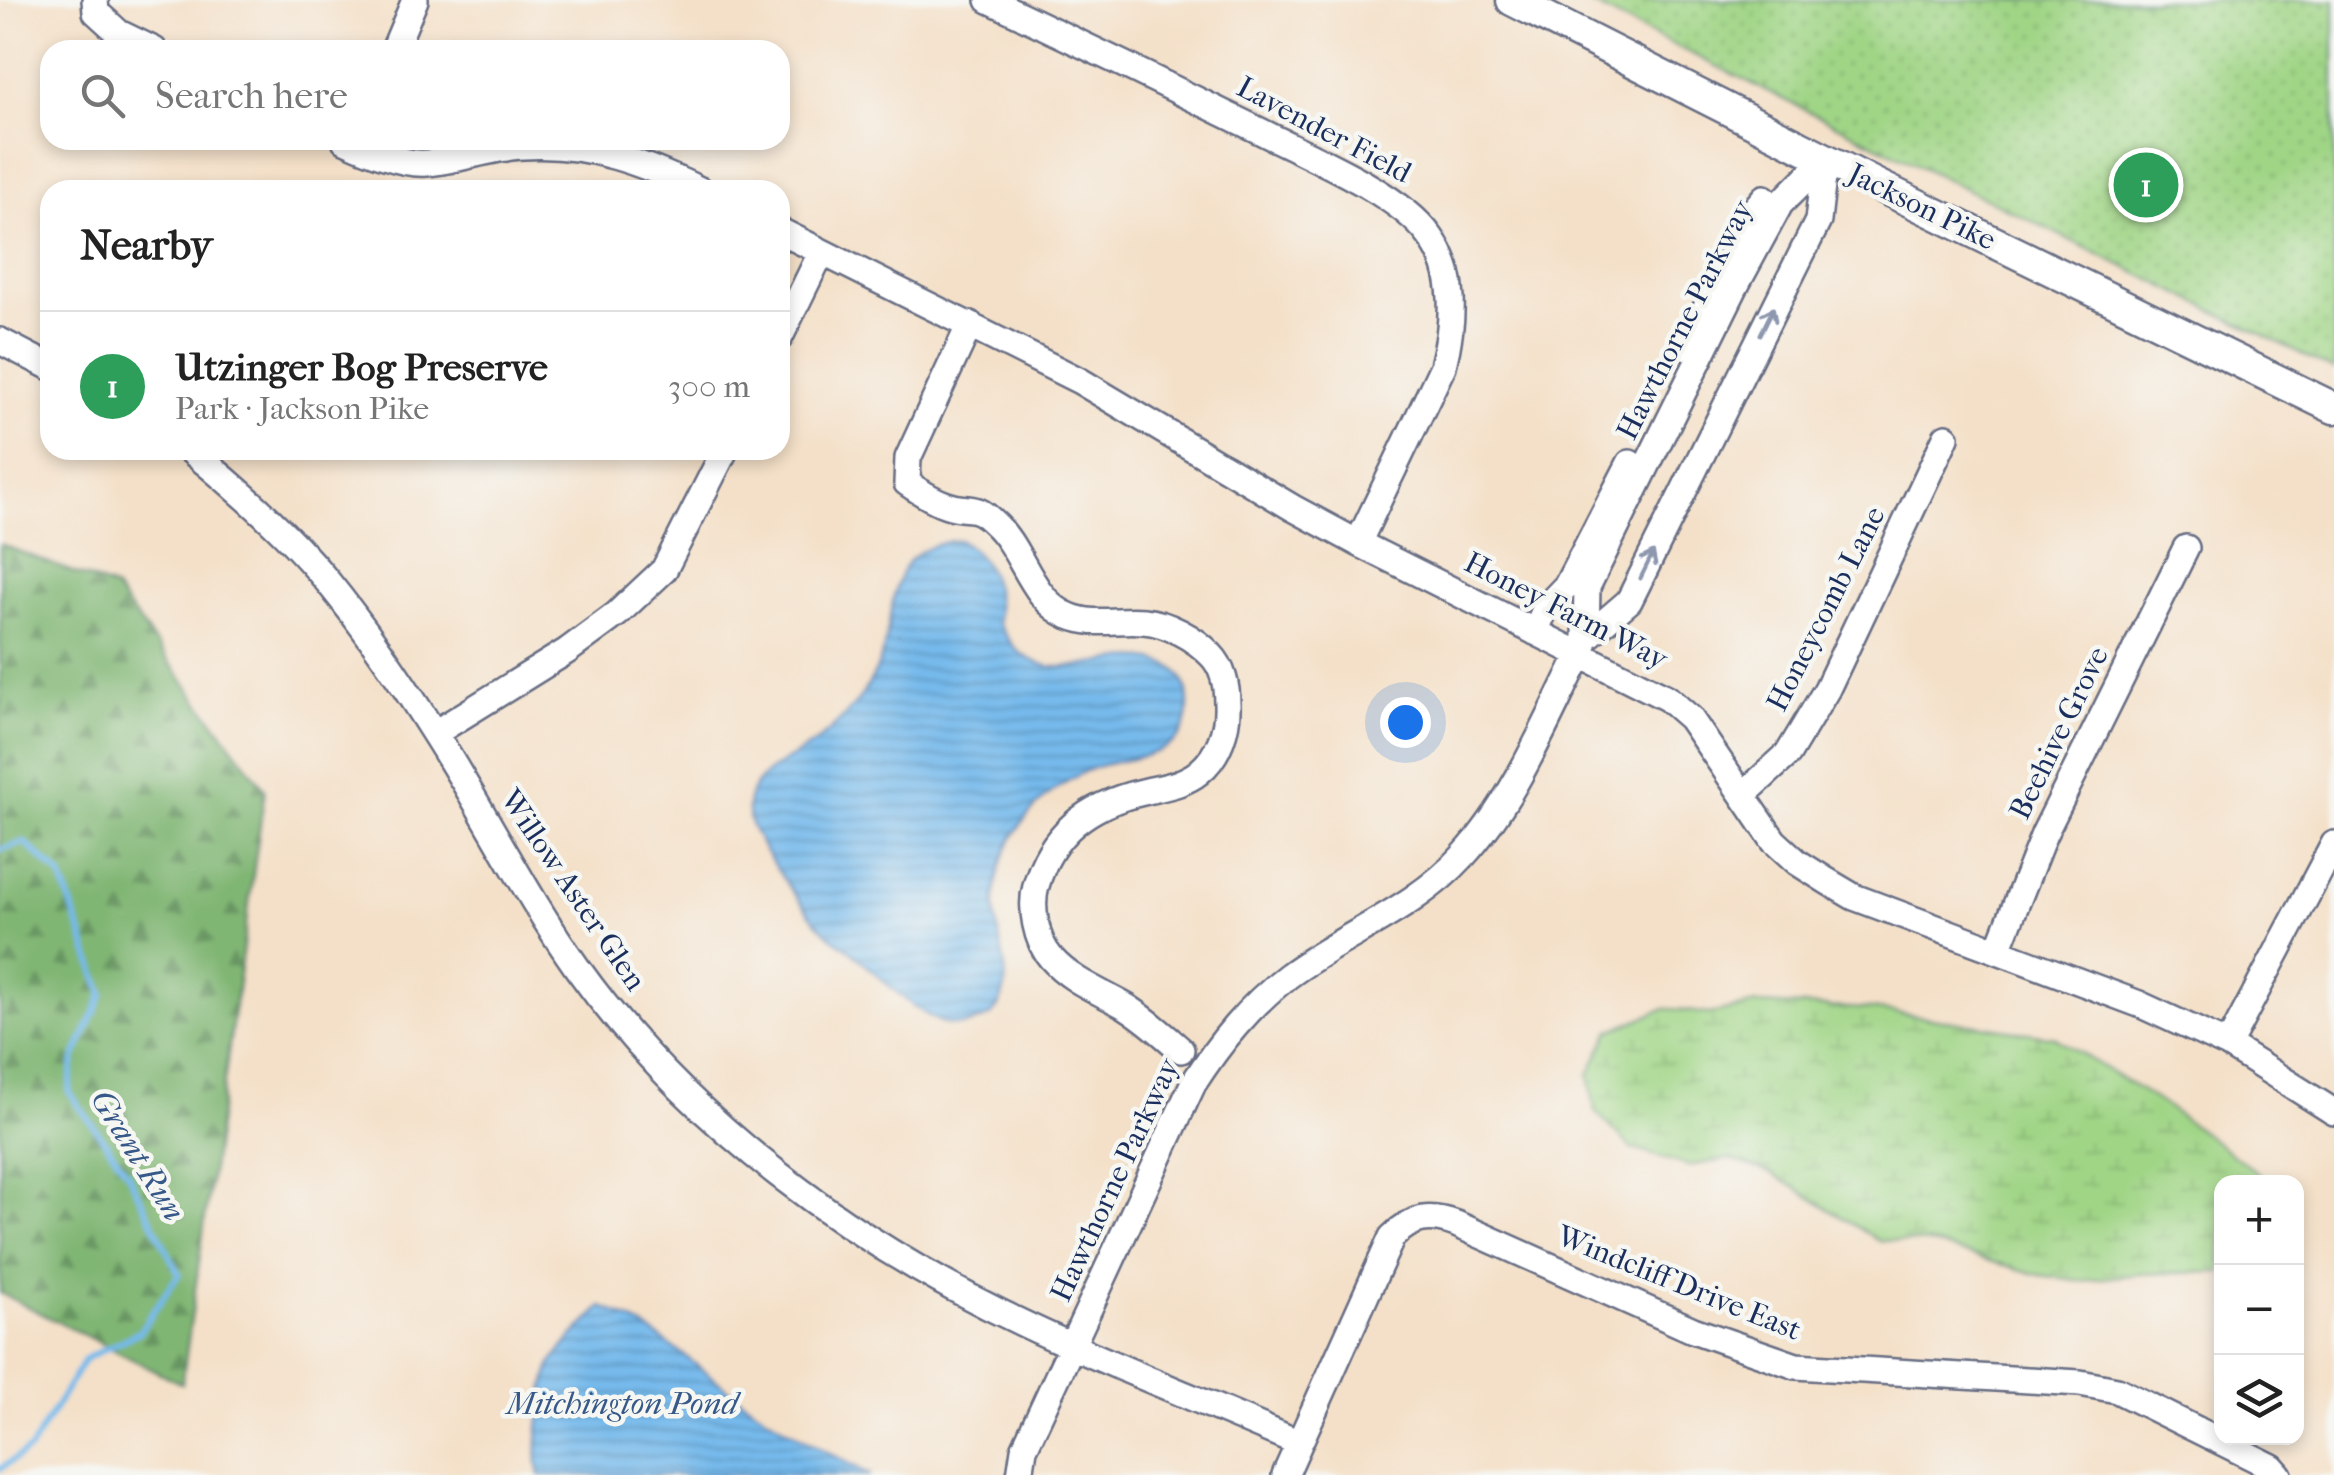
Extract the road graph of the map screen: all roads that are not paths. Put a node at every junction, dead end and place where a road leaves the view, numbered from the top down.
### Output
1 (416, 0) edge
2 (989, 0) edge
3 (1512, 0) edge
4 (96, 6) edge
5 (132, 40) edge
6 (398, 40) edge
7 (379, 150) edge
8 (500, 150) edge
9 (592, 150) edge
10 (1825, 159) junction
11 (679, 180) edge
12 (1764, 198) dead end
13 (790, 235) edge
14 (821, 252) junction
15 (790, 316) edge
16 (970, 324) junction
17 (0, 341) edge
18 (40, 362) edge
19 (2334, 408) edge
20 (1946, 437) dead end
21 (201, 460) edge
22 (720, 460) edge
23 (1358, 543) junction
24 (2186, 548) dead end
25 (1535, 632) junction
26 (1584, 646) junction
27 (434, 733) junction
28 (1743, 795) junction
29 (2334, 844) edge
30 (1998, 950) junction
31 (2228, 1044) junction
32 (1181, 1050) dead end
33 (2334, 1112) edge
34 (1074, 1345) junction
35 (1300, 1443) junction
36 (1020, 1475) edge
37 (1285, 1475) edge
38 (2280, 1475) edge

1 - 6 street
2 - 23 street, Lavender Field
3 - 10 main road, Jackson Pike
4 - 5 street
7 - 8 street
9 - 11 street
10 - 19 main road, Jackson Pike
26 -> 10 street, Hawthorne Parkway
10 - 26 street, Hawthorne Parkway
12 - 25 street
13 - 14 street, Honey Farm Way
14 - 15 street
14 - 16 street, Honey Farm Way
16 - 23 street, Honey Farm Way
16 - 32 street
17 - 18 street
20 - 28 street, Honeycomb Lane
21 - 27 street, Willow Aster Glen
22 - 27 street
23 - 25 street, Honey Farm Way
24 - 30 street, Beehive Grove
25 - 26 street, Honey Farm Way
26 - 28 street, Honey Farm Way
26 - 34 street, Hawthorne Parkway
27 - 34 street, Willow Aster Glen
28 - 30 street, Honey Farm Way
29 - 31 street
30 - 31 street, Honey Farm Way
31 - 33 street, Honey Farm Way
34 - 35 street, Willow Aster Glen
34 - 36 street, Hawthorne Parkway
35 - 37 street
35 - 38 street, Windcliff Drive East

